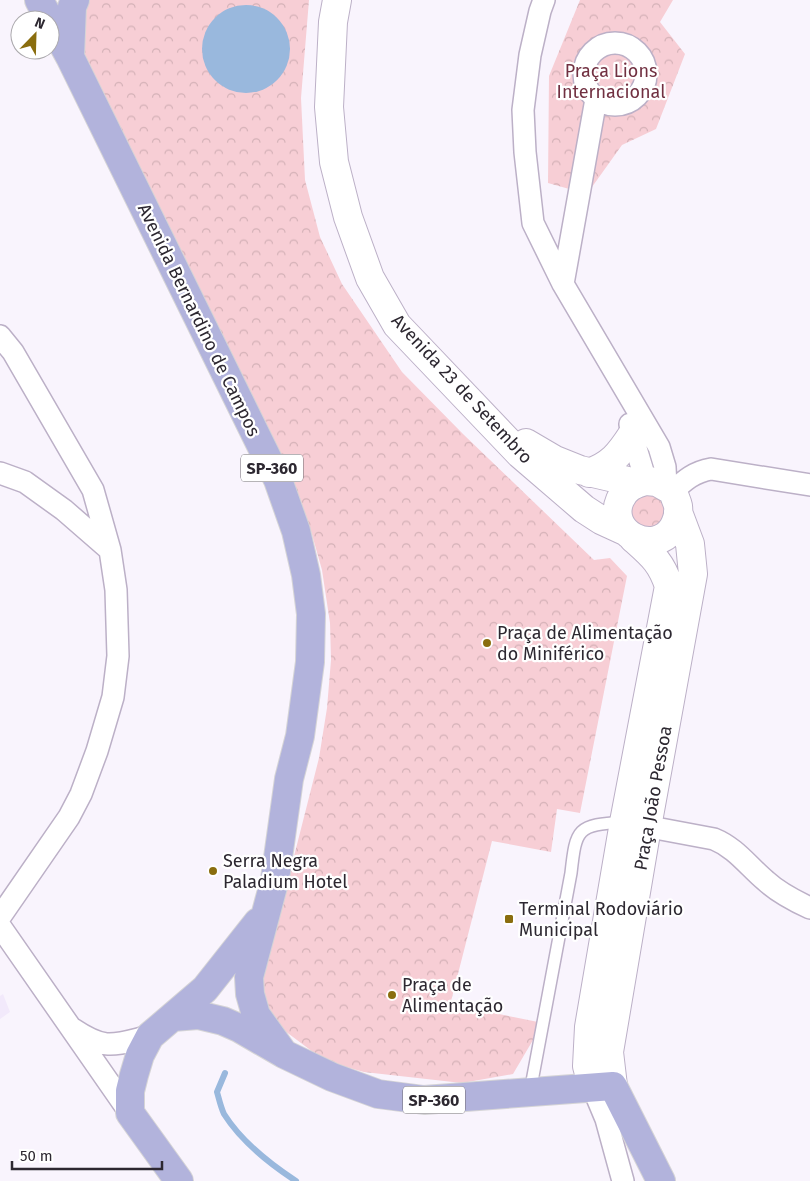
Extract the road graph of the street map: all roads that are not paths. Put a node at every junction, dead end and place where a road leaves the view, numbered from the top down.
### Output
1 (39, 0) edge
2 (75, 0) edge
3 (337, 0) edge
4 (539, 4) edge
5 (70, 57) junction
6 (596, 99) dead end
7 (563, 284) junction
8 (0, 336) edge
9 (630, 397) junction
10 (496, 428) junction
11 (632, 435) junction
12 (589, 473) junction
13 (0, 474) edge
14 (810, 485) edge
15 (660, 491) junction
16 (629, 534) junction
17 (110, 550) junction
18 (635, 825) junction
19 (810, 908) edge
20 (264, 915) junction
21 (0, 917) edge
22 (0, 926) edge
23 (173, 1017) junction
24 (68, 1026) junction
25 (150, 1036) junction
26 (284, 1054) junction
27 (603, 1087) junction
28 (530, 1092) junction
29 (130, 1113) junction
30 (179, 1181) edge
31 (623, 1181) edge
32 (661, 1181) edge

1 - 5 main road, Avenida Bernardino de Campos / SP-360
2 - 5 main road, Avenida Bernardino de Campos / SP-360
3 - 10 street, Avenida 23 de Setembro
4 - 7 street
5 - 20 main road, Avenida Bernardino de Campos / SP-360
6 - 7 street
7 - 9 street
8 - 17 street
9 - 11 street
9 - 15 street
10 - 12 street
10 - 16 street, Avenida 23 de Setembro
11 - 12 street
11 - 15 street
12 - 15 street
13 - 17 street
14 - 15 street
15 - 16 street
15 - 16 street
15 - 18 street, Praça João Pessoa
16 - 18 street, Praça João Pessoa
17 - 21 street
18 - 19 street
18 - 27 street, Praça João Pessoa
18 - 28 lane
20 - 23 main road, Avenida Bernardino de Campos / SP-360
20 - 26 main road, Avenida Bernardino de Campos / SP-360
22 - 24 street
23 - 25 main road, SP-360
23 - 26 main road, SP-360
24 - 25 street
24 - 29 street
25 - 29 main road, SP-360
26 - 28 main road, SP-360
27 - 28 main road, SP-360
27 - 31 street
27 - 32 main road
29 - 30 main road

